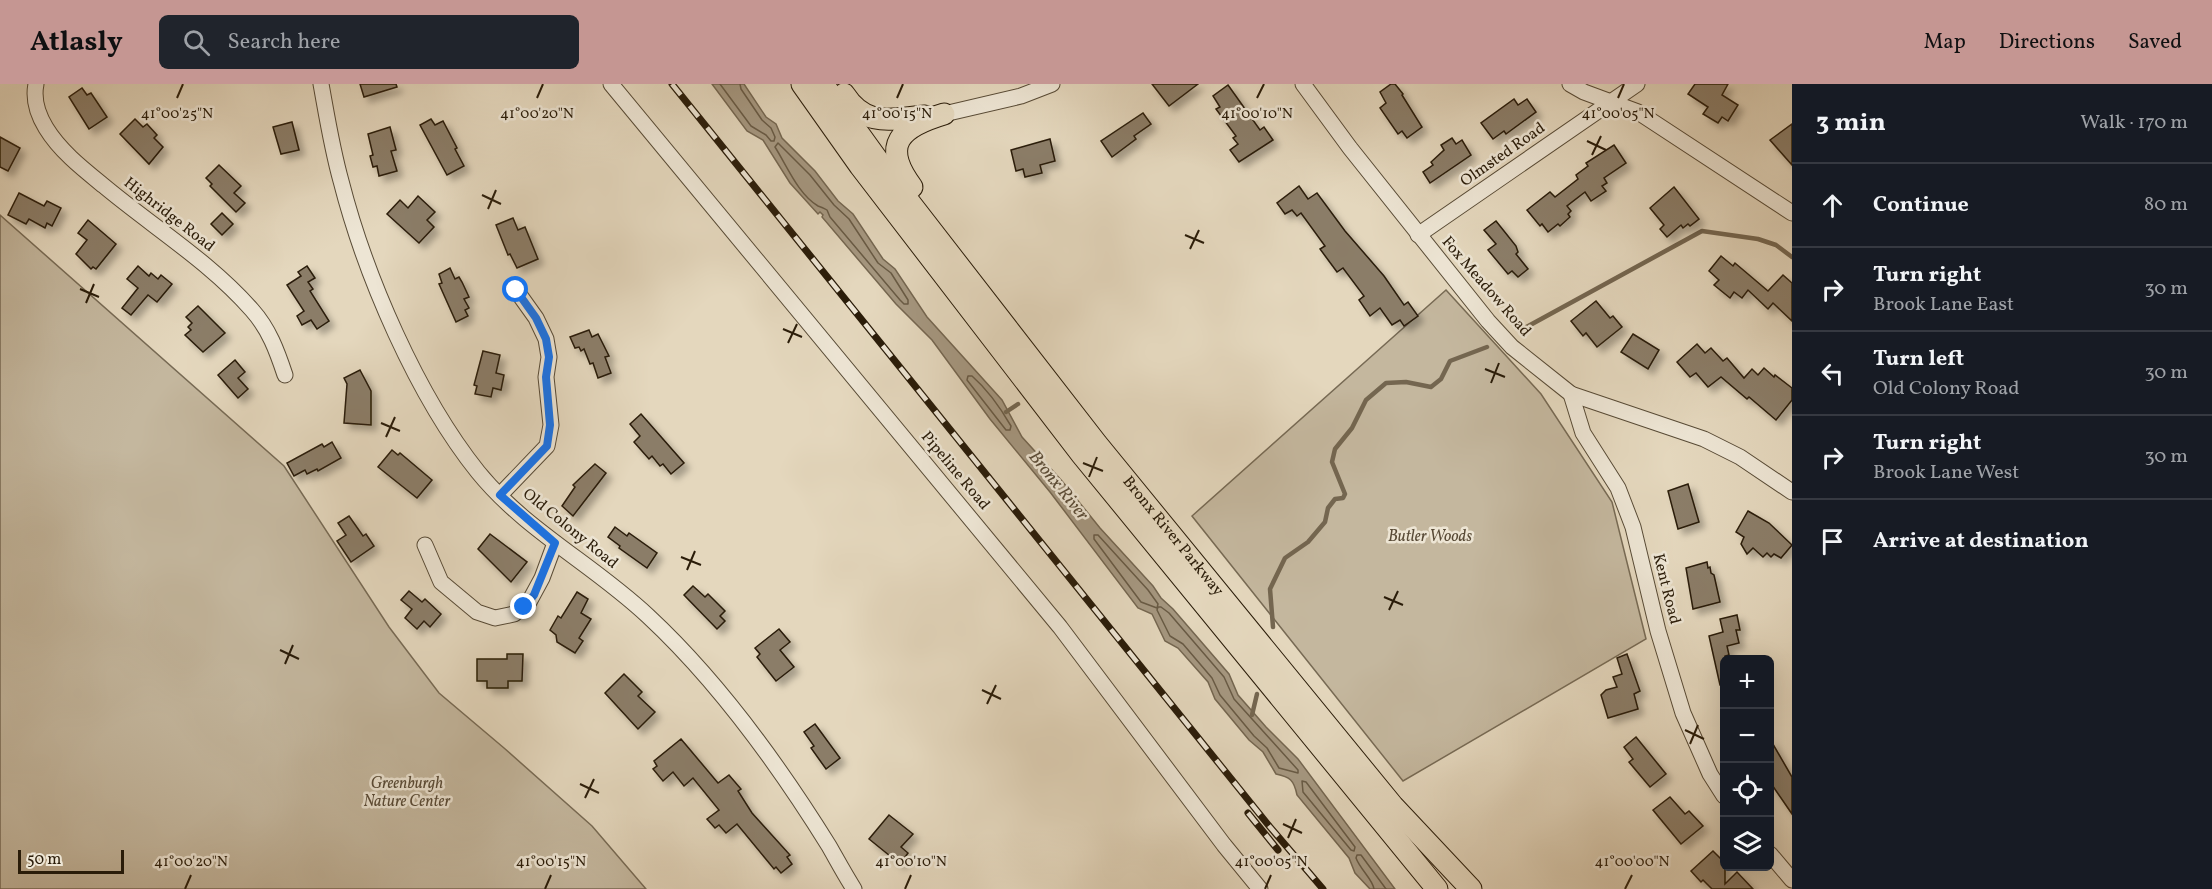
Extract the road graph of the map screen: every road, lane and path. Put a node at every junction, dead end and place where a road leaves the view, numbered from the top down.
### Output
1 (36, 84) edge
2 (321, 84) edge
3 (611, 84) edge
4 (802, 84) edge
5 (823, 84) edge
6 (837, 84) edge
7 (1052, 84) edge
8 (1303, 84) edge
9 (1570, 84) edge
10 (1637, 84) edge
11 (1019, 90) edge
12 (1612, 101) junction
13 (944, 114) junction
14 (1792, 213) edge
15 (1418, 235) junction
16 (967, 277) junction
17 (516, 290) dead end
18 (285, 375) dead end
19 (1571, 394) junction
20 (1792, 492) edge
21 (500, 495) junction
22 (555, 543) junction
23 (425, 545) dead end
24 (1720, 788) edge
25 (1774, 859) edge
26 (1792, 880) edge
27 (854, 889) edge
28 (1260, 889) edge
29 (1437, 889) edge
30 (1471, 889) edge

1 - 18 street, Highridge Road
2 - 21 street, Old Colony Road
3 - 28 street, Pipeline Road
4 - 29 highway, Bronx River Parkway
5 - 16 highway, Bronx River Parkway
6 - 13 highway
7 - 11 street
8 - 15 street, Fox Meadow Road
9 - 12 street
10 - 12 street, Olmsted Road
11 - 13 street
12 - 14 street
12 - 15 street, Olmsted Road
13 - 16 highway
15 - 19 street, Fox Meadow Road
16 - 30 highway, Bronx River Parkway
17 - 21 street
19 - 20 street, Fox Meadow Road
19 - 24 street, Kent Road
21 - 22 street, Old Colony Road
22 - 23 street
22 - 27 street, Old Colony Road
25 - 26 street

